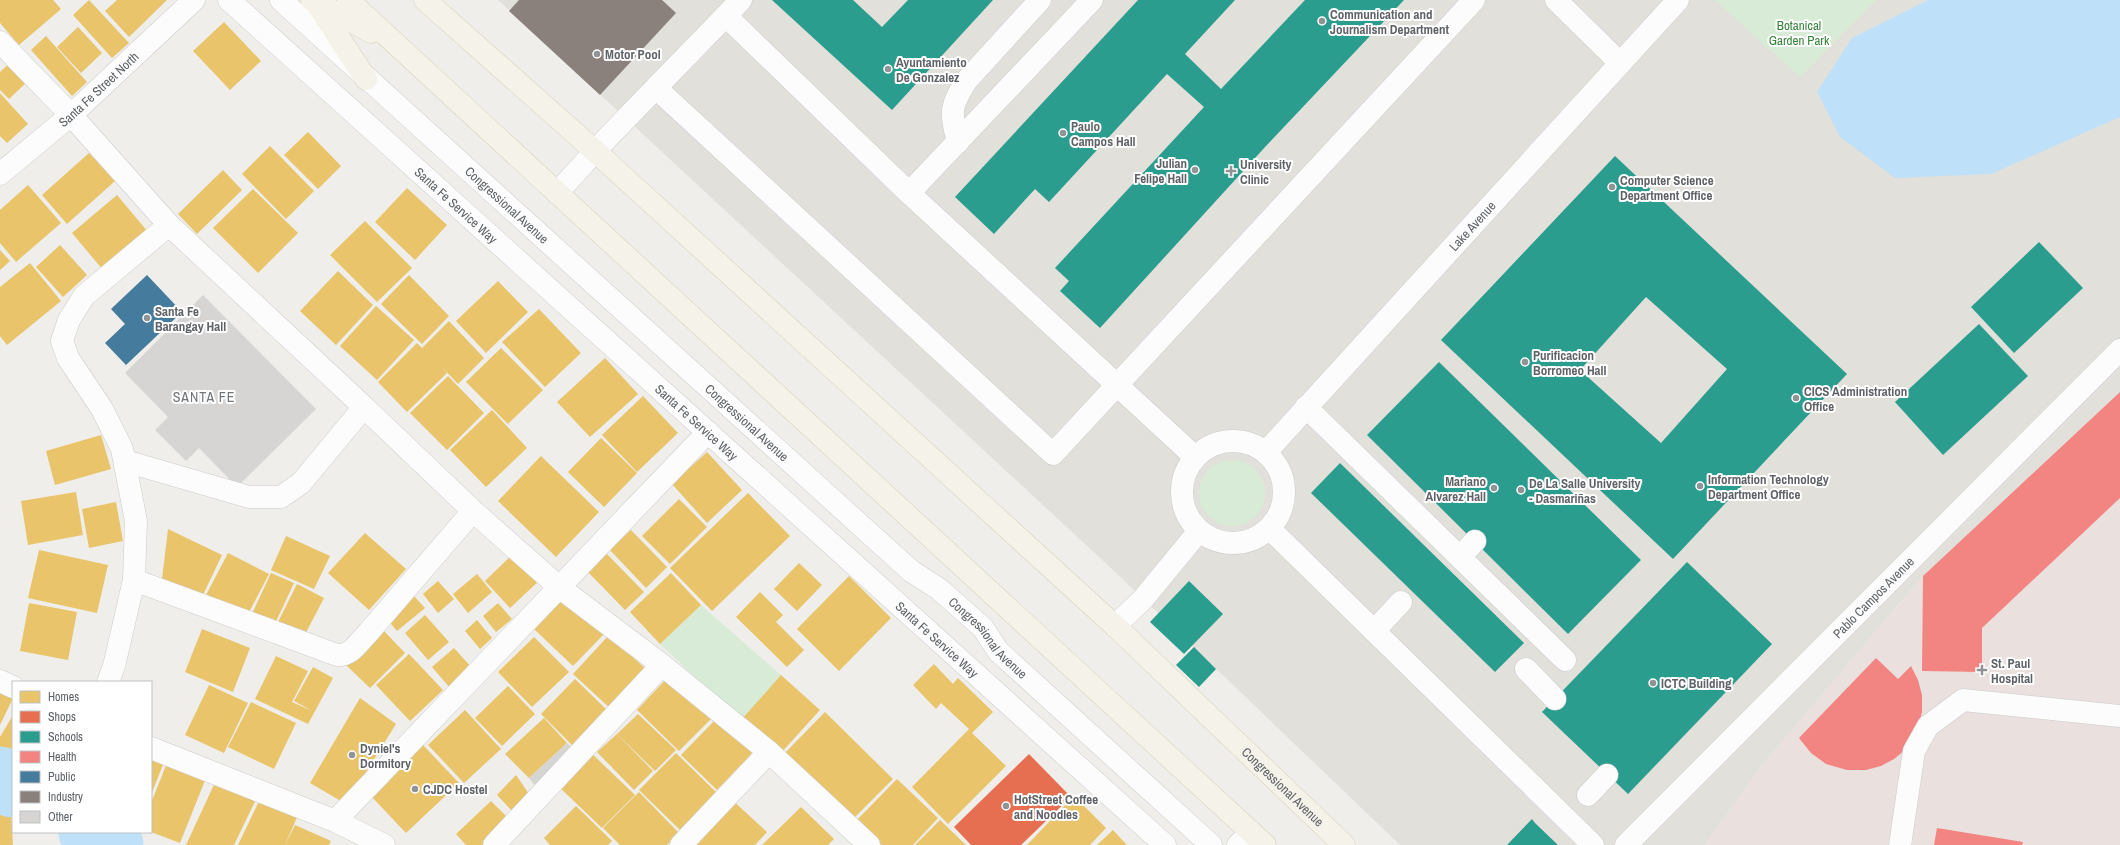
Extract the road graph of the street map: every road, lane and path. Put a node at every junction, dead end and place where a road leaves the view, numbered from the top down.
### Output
1 (194, 0) edge
2 (229, 0) edge
3 (281, 0) edge
4 (348, 0) edge
5 (425, 0) edge
6 (741, 0) edge
7 (1040, 0) edge
8 (1092, 0) edge
9 (1474, 0) edge
10 (1556, 0) edge
11 (1678, 0) edge
12 (314, 1) edge
13 (726, 16) junction
14 (0, 42) edge
15 (398, 46) junction
16 (1620, 63) junction
17 (366, 79) junction
18 (656, 88) junction
19 (70, 115) junction
20 (958, 142) junction
21 (595, 151) junction
22 (0, 174) edge
23 (557, 193) junction
24 (909, 193) junction
25 (169, 225) junction
26 (2120, 350) edge
27 (1116, 386) junction
28 (1306, 406) junction
29 (364, 407) junction
30 (708, 432) junction
31 (1266, 452) junction
32 (1195, 457) junction
33 (125, 461) junction
34 (473, 511) junction
35 (1269, 528) junction
36 (1199, 531) junction
37 (1475, 541) dead end
38 (1460, 557) junction
39 (134, 580) junction
40 (559, 587) junction
41 (1401, 602) dead end
42 (1115, 626) junction
43 (1374, 631) junction
44 (1565, 660) dead end
45 (662, 665) junction
46 (1526, 669) dead end
47 (0, 681) edge
48 (108, 681) edge
49 (12, 687) edge
50 (1555, 699) dead end
51 (2120, 716) edge
52 (152, 748) edge
53 (769, 752) junction
54 (1607, 775) dead end
55 (1588, 795) dead end
56 (335, 821) junction
57 (1251, 841) edge
58 (384, 845) edge
59 (494, 845) edge
60 (681, 845) edge
61 (869, 845) edge
62 (1165, 845) edge
63 (1211, 845) edge
64 (1344, 845) edge
65 (1593, 845) edge
66 (1626, 845) edge
67 (1900, 845) edge

1 - 19 street, Santa Fe Street North
2 - 30 street, Santa Fe Service Way
3 - 17 street, Congressional Avenue
4 - 15 main road
5 - 21 main road, Congressional Avenue
6 - 13 street
7 - 20 street
8 - 20 street
9 - 27 street
10 - 16 street
11 - 16 street, Lake Avenue
12 - 15 main road
12 - 17 main road
13 - 18 street
13 - 24 street
14 - 19 street
15 - 23 main road
16 - 28 street, Lake Avenue
17 - 63 street, Congressional Avenue
18 - 21 street
18 - 27 street
19 - 22 street, Santa Fe Street North
19 - 25 street
20 - 24 street
21 - 23 street
21 - 42 main road, Congressional Avenue
23 - 57 main road
24 - 27 street
25 - 29 street
25 - 33 street
26 - 66 street, Pablo Campos Avenue
27 - 32 street
28 - 31 street, Lake Avenue
28 - 38 street
29 - 33 street
29 - 34 street
30 - 40 street
30 - 62 street, Santa Fe Service Way
31 - 32 street
31 - 35 street
32 - 36 street
33 - 39 street
34 - 39 street
34 - 40 street
35 - 36 street
35 - 43 street
36 - 42 street
37 - 38 street
38 - 44 street
39 - 48 street
40 - 45 street
40 - 56 street
41 - 43 street
42 - 64 main road, Congressional Avenue
43 - 65 street
45 - 53 street
45 - 59 street
46 - 50 street
47 - 49 street
51 - 67 street
52 - 56 street
53 - 60 street
53 - 61 street
54 - 55 street
56 - 58 street

